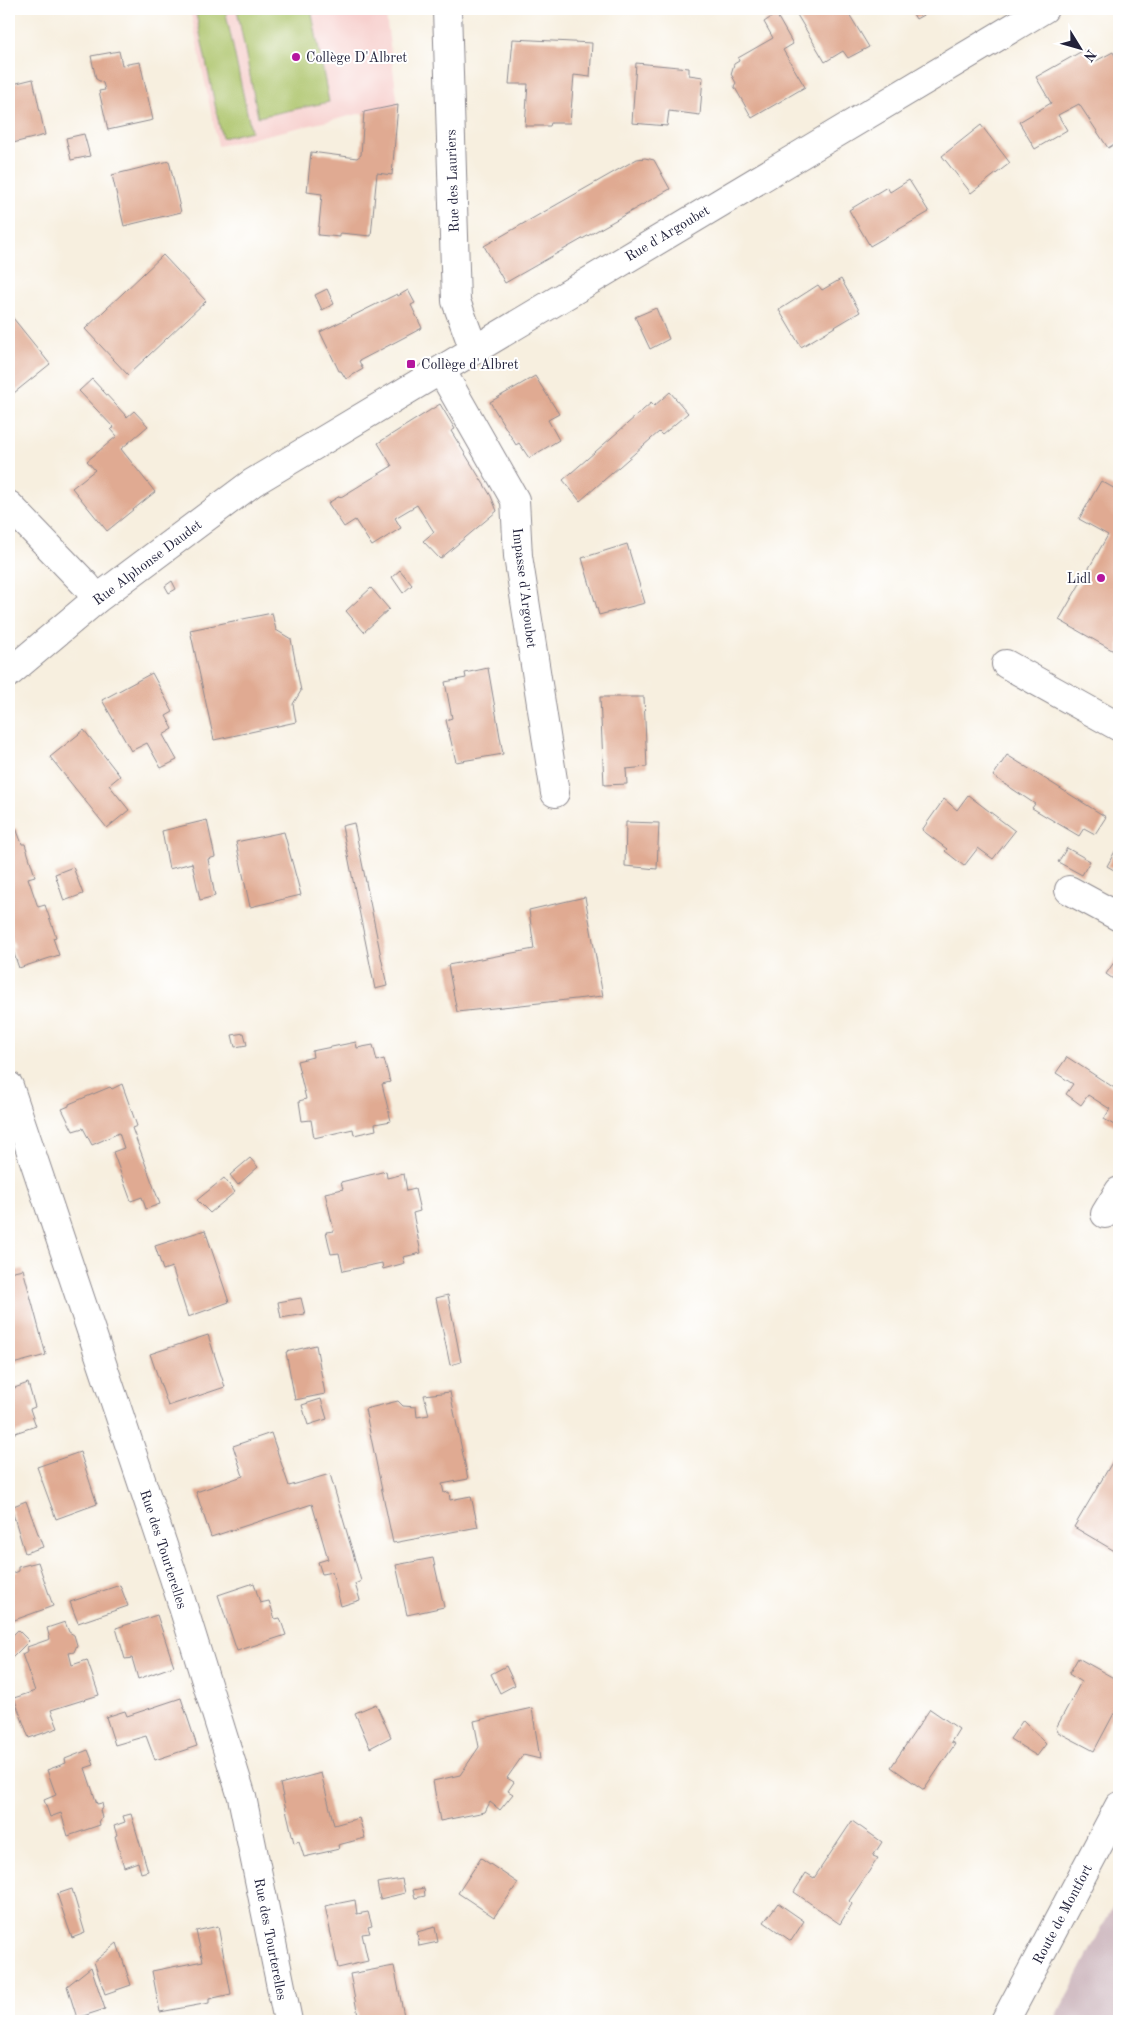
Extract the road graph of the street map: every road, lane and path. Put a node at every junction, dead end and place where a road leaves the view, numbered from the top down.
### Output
1 (447, 9) edge
2 (1044, 9) edge
3 (474, 350) junction
4 (441, 370) junction
5 (292, 459) joint
6 (9, 505) edge
7 (97, 599) junction
8 (1006, 664) dead end
9 (9, 673) edge
10 (1119, 727) edge
11 (555, 793) dead end
12 (1069, 890) dead end
13 (1119, 917) edge
14 (9, 1086) edge
15 (1119, 1191) edge
16 (1105, 1214) dead end
17 (1119, 1806) edge
18 (288, 2021) edge
19 (1005, 2021) edge

1 - 3 street, Rue des Lauriers
2 - 3 street, Rue d'Argoubet
3 - 4 street, Rue d'Argoubet
4 - 5 street, Rue d'Argoubet
4 - 11 street, Impasse d'Argoubet
5 - 7 street, Rue Alphonse Daudet
6 - 7 street
7 - 9 street, Rue Alphonse Daudet
8 - 10 street
12 - 13 street
14 - 18 street, Rue des Tourterelles
15 - 16 street
17 - 19 street, Route de Montfort

